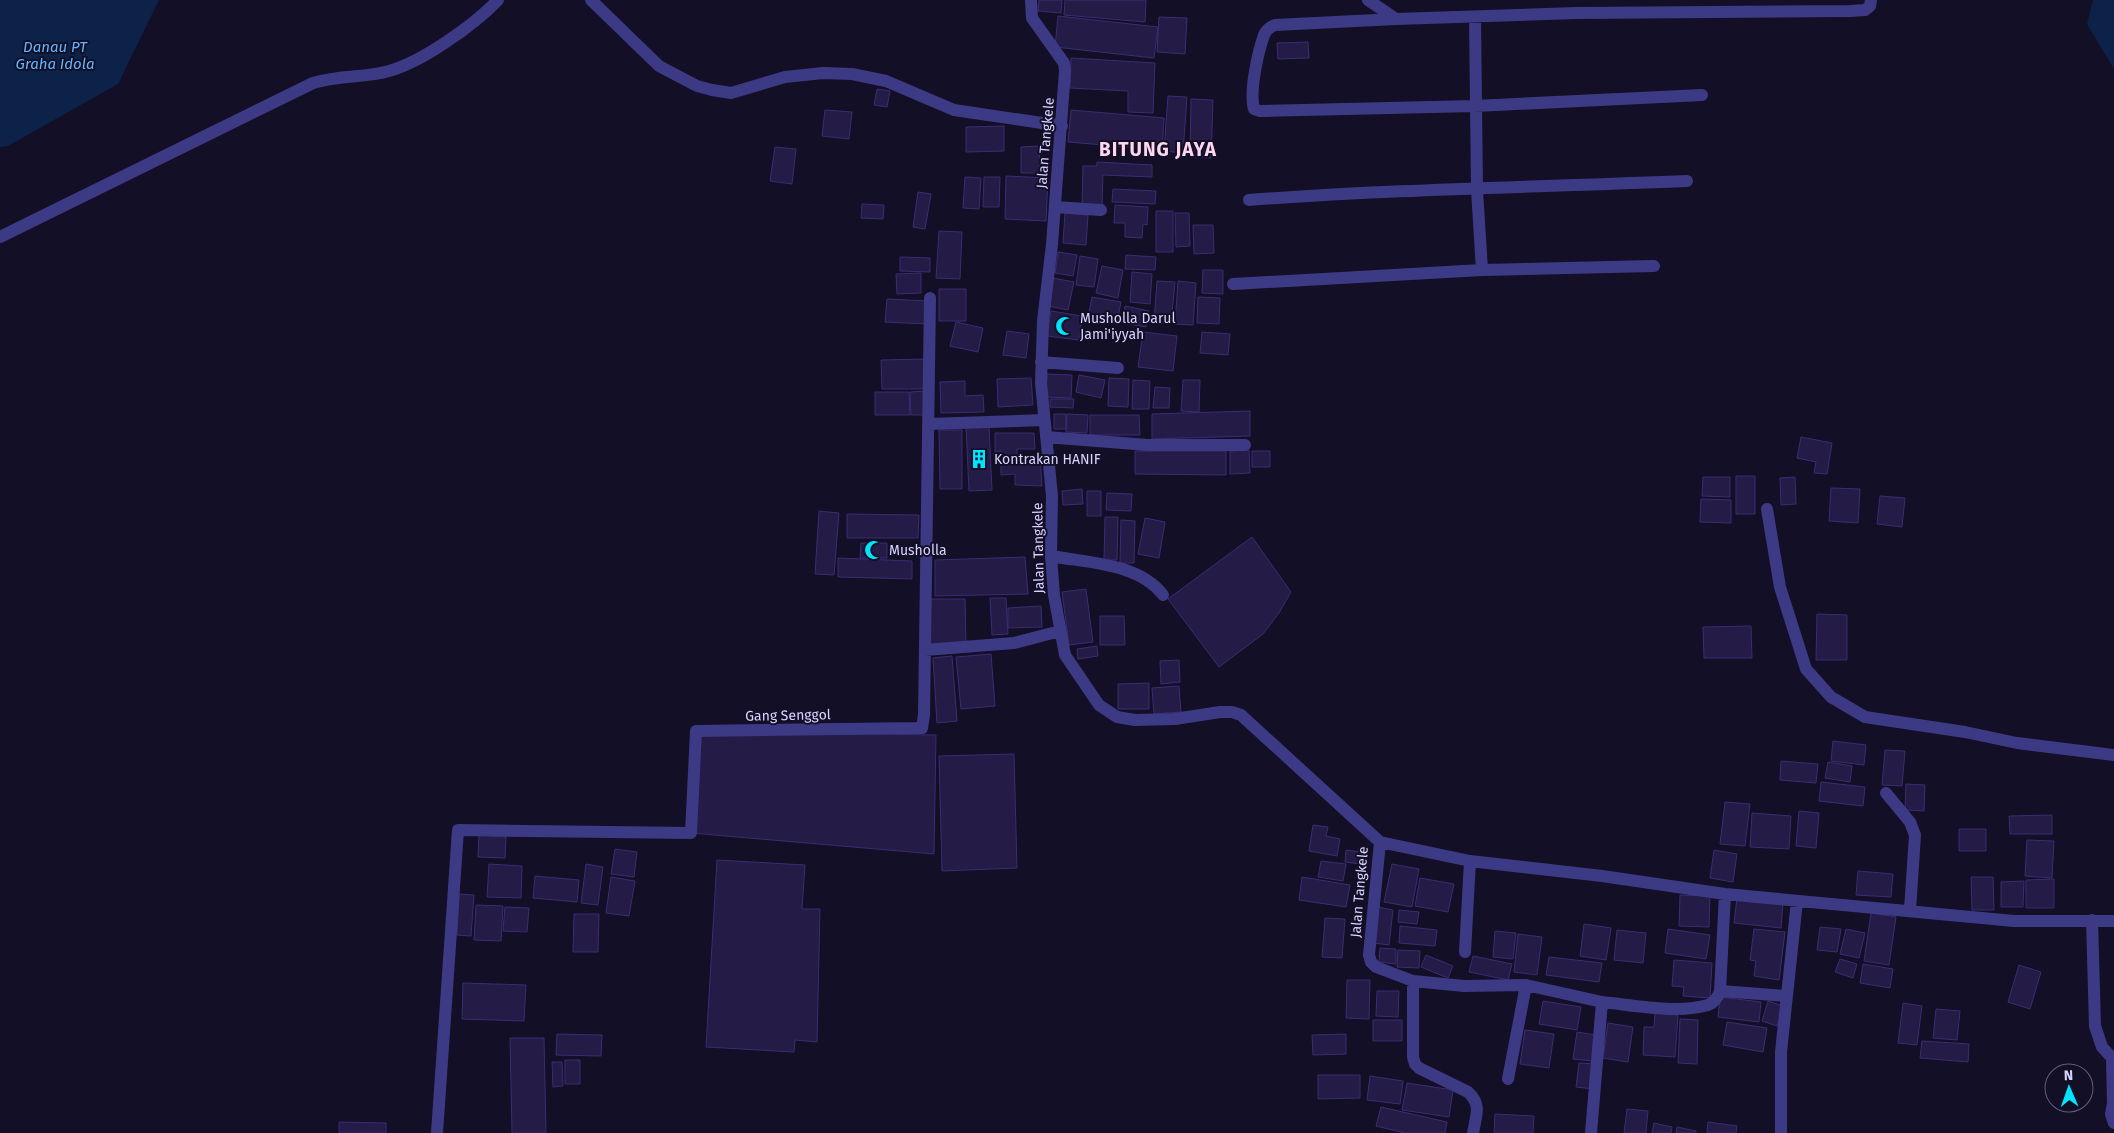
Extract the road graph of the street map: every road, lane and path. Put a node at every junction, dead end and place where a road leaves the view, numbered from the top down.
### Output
1 (498, 0) edge
2 (591, 0) edge
3 (1030, 0) edge
4 (1368, 0) edge
5 (1871, 0) edge
6 (1788, 6) edge
7 (1475, 17) junction
8 (1396, 19) junction
9 (1702, 95) dead end
10 (1476, 106) junction
11 (1062, 126) junction
12 (1686, 181) dead end
13 (1478, 190) junction
14 (1249, 200) dead end
15 (1055, 207) junction
16 (1101, 210) dead end
17 (0, 236) edge
18 (1654, 266) dead end
19 (1482, 270) junction
20 (1233, 284) dead end
21 (930, 298) dead end
22 (1041, 362) junction
23 (1118, 368) dead end
24 (1044, 420) junction
25 (929, 424) junction
26 (1046, 438) junction
27 (1245, 444) dead end
28 (1767, 508) dead end
29 (1051, 556) junction
30 (1163, 595) dead end
31 (1060, 631) junction
32 (926, 650) junction
33 (2114, 755) edge
34 (1886, 793) dead end
35 (1380, 842) junction
36 (1470, 861) junction
37 (1726, 894) junction
38 (1797, 901) junction
39 (1910, 910) junction
40 (2092, 920) junction
41 (2114, 921) edge
42 (1465, 952) dead end
43 (1413, 981) junction
44 (1526, 985) junction
45 (1720, 991) junction
46 (1786, 996) junction
47 (1602, 1002) junction
48 (1508, 1078) dead end
49 (2114, 1123) edge
50 (437, 1133) edge
51 (1473, 1133) edge
52 (1591, 1133) edge
53 (1781, 1133) edge

1 - 17 street
2 - 11 street
3 - 11 street, Jalan Tangkele
4 - 8 street
5 - 6 street
6 - 7 street
7 - 8 street
7 - 10 street
8 - 10 street
9 - 10 street
10 - 13 street
11 - 15 street, Jalan Tangkele
12 - 13 street
13 - 14 street
13 - 19 street
15 - 16 street
15 - 22 street, Jalan Tangkele
18 - 19 street
19 - 20 street
21 - 25 street, Gang Senggol
22 - 23 street
22 - 24 street, Jalan Tangkele
24 - 25 street
24 - 26 street, Jalan Tangkele
25 - 32 street, Gang Senggol
26 - 27 street
26 - 29 street, Jalan Tangkele
28 - 33 street
29 - 30 street
29 - 31 street, Jalan Tangkele
31 - 32 street
31 - 35 street, Jalan Tangkele
32 - 50 street, Gang Senggol
34 - 39 street
35 - 36 street
35 - 43 street, Jalan Tangkele
36 - 37 street
36 - 42 street
37 - 38 street
37 - 45 street
38 - 39 street
38 - 46 street
39 - 40 street
40 - 41 street
40 - 49 street
43 - 44 street, Jalan Tangkele
43 - 51 street
44 - 47 street, Jalan Tangkele
44 - 48 street
45 - 46 street
45 - 47 street, Jalan Tangkele
46 - 53 street
47 - 52 street

